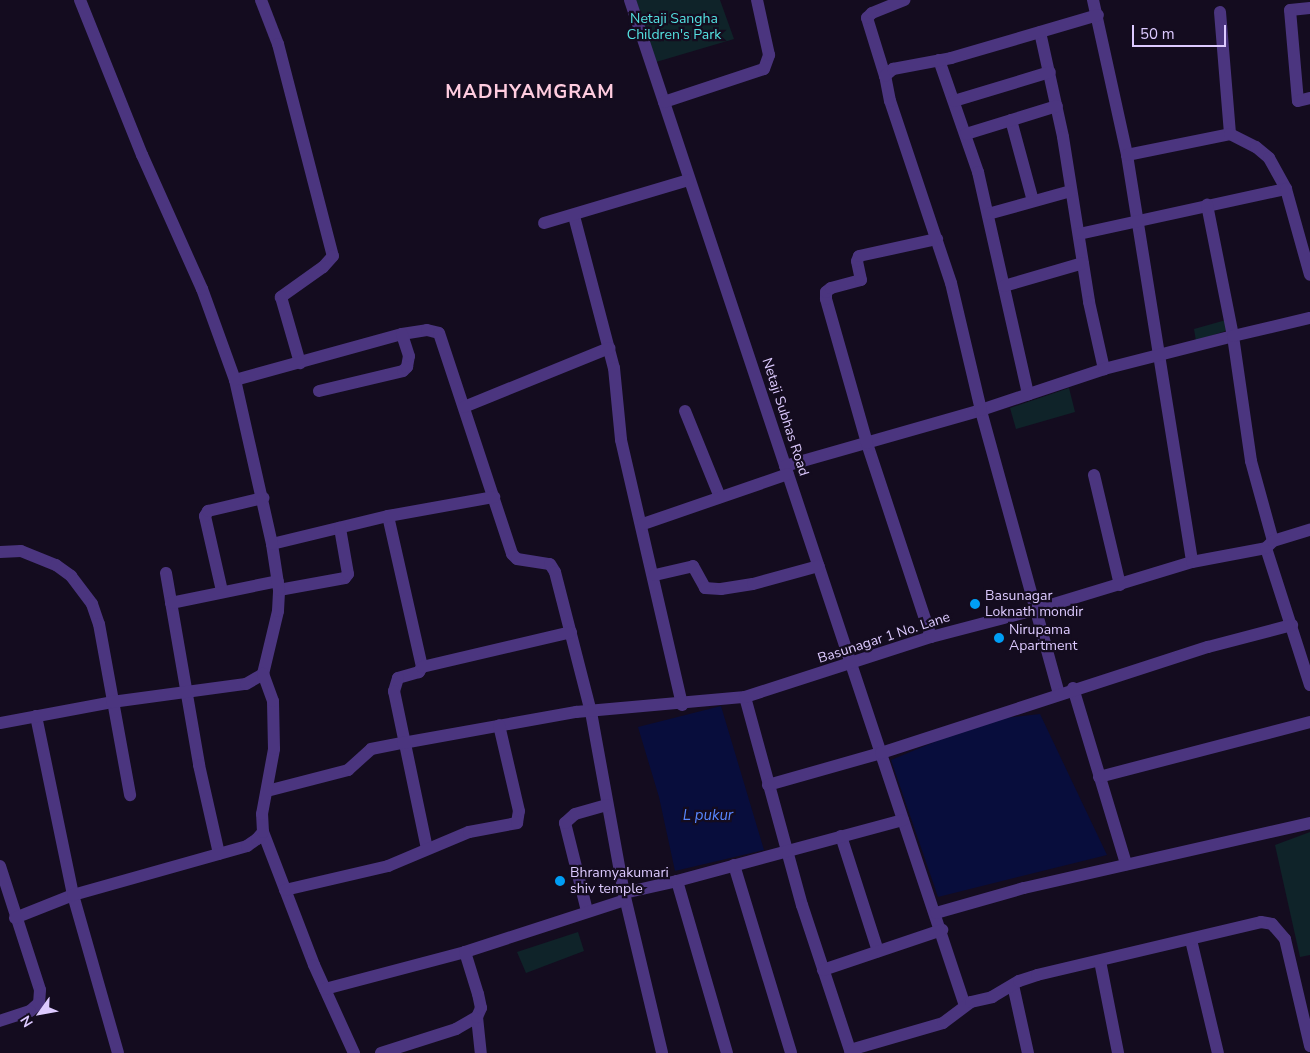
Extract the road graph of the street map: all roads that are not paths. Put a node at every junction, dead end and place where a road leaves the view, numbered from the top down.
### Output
1 (80, 0) edge
2 (261, 0) edge
3 (630, 0) edge
4 (757, 0) edge
5 (905, 0) edge
6 (1092, 0) edge
7 (1310, 8) edge
8 (1220, 12) dead end
9 (1098, 15) junction
10 (1040, 32) junction
11 (939, 60) junction
12 (1050, 72) junction
13 (885, 76) junction
14 (1310, 98) edge
15 (954, 100) junction
16 (664, 102) junction
17 (1057, 106) junction
18 (1011, 120) junction
19 (966, 134) junction
20 (1230, 134) junction
21 (1126, 155) junction
22 (688, 180) junction
23 (1286, 189) junction
24 (1071, 191) junction
25 (1034, 201) junction
26 (1207, 204) junction
27 (988, 214) junction
28 (574, 216) junction
29 (1137, 222) junction
30 (544, 223) dead end
31 (1079, 234) junction
32 (937, 238) junction
33 (1083, 263) junction
34 (1310, 275) edge
35 (1004, 286) junction
36 (1310, 318) edge
37 (402, 334) junction
38 (1233, 336) junction
39 (609, 348) junction
40 (1156, 355) junction
41 (300, 363) junction
42 (1104, 369) junction
43 (235, 380) junction
44 (319, 392) dead end
45 (1028, 394) junction
46 (464, 407) junction
47 (981, 410) junction
48 (685, 411) dead end
49 (866, 443) junction
50 (787, 470) junction
51 (1094, 475) dead end
52 (494, 497) junction
53 (720, 497) junction
54 (263, 498) junction
55 (388, 516) junction
56 (643, 524) junction
57 (340, 528) junction
58 (1310, 530) edge
59 (272, 544) junction
60 (1270, 544) junction
61 (0, 552) edge
62 (1192, 562) junction
63 (819, 566) junction
64 (166, 573) dead end
65 (655, 575) junction
66 (1120, 585) junction
67 (279, 586) junction
68 (222, 591) junction
69 (171, 603) junction
70 (1034, 610) junction
71 (1292, 625) junction
72 (571, 632) junction
73 (931, 637) junction
74 (851, 664) junction
75 (422, 667) junction
76 (263, 674) junction
77 (1310, 685) edge
78 (1073, 688) junction
79 (188, 694) junction
80 (1059, 694) junction
81 (745, 697) junction
82 (112, 702) junction
83 (682, 705) junction
84 (591, 712) junction
85 (36, 716) junction
86 (1310, 722) edge
87 (0, 723) edge
88 (499, 725) junction
89 (402, 743) junction
90 (880, 753) junction
91 (1099, 777) junction
92 (768, 785) junction
93 (267, 792) junction
94 (130, 795) dead end
95 (607, 805) junction
96 (903, 820) junction
97 (1310, 823) edge
98 (262, 832) junction
99 (841, 836) junction
100 (427, 849) junction
101 (786, 850) junction
102 (219, 854) junction
103 (1126, 864) junction
104 (734, 865) junction
105 (0, 866) edge
106 (677, 881) junction
107 (285, 890) junction
108 (73, 895) junction
109 (625, 896) junction
110 (587, 911) junction
111 (936, 913) junction
112 (15, 918) junction
113 (942, 930) junction
114 (1191, 940) junction
115 (878, 951) junction
116 (464, 952) junction
117 (1100, 961) junction
118 (823, 970) junction
119 (1013, 985) junction
120 (325, 989) junction
121 (965, 1006) junction
122 (1306, 1008) edge
123 (477, 1017) junction
124 (0, 1021) edge
125 (1310, 1046) edge
126 (850, 1052) edge
127 (118, 1053) edge
128 (354, 1053) edge
129 (381, 1053) edge
130 (481, 1053) edge
131 (662, 1053) edge
132 (727, 1053) edge
133 (791, 1053) edge
134 (1028, 1053) edge
135 (1118, 1053) edge
136 (1218, 1053) edge

1 - 43 street
2 - 41 street
3 - 16 street, Netaji Subhas Road
4 - 16 street
5 - 13 street
6 - 9 street
7 - 14 street
8 - 20 street
9 - 10 street
9 - 21 street
10 - 11 street
10 - 12 street
11 - 13 street
11 - 15 street
12 - 15 street
12 - 17 street
13 - 32 street
15 - 19 street
16 - 22 street, Netaji Subhas Road
17 - 18 street
17 - 24 street
18 - 19 street
18 - 25 street
19 - 27 street
20 - 21 street
20 - 23 street
21 - 29 street
22 - 28 street
22 - 50 street, Netaji Subhas Road
23 - 26 street
23 - 34 street
24 - 25 street
24 - 31 street
25 - 27 street
26 - 29 street
26 - 38 street
27 - 35 street
28 - 30 street
28 - 39 street
29 - 31 street
29 - 40 street
31 - 33 street
32 - 47 street
32 - 49 street
33 - 35 street
33 - 42 street
35 - 45 street
36 - 38 street
37 - 41 street
37 - 44 street
37 - 46 street
38 - 40 street
38 - 60 street
39 - 46 street
39 - 56 street
40 - 42 street
40 - 62 street
41 - 43 street
42 - 45 street
43 - 54 street
45 - 47 street
46 - 52 street
47 - 49 street
47 - 70 street
48 - 53 street
49 - 50 street
49 - 73 street
50 - 53 street
50 - 63 street, Netaji Subhas Road
51 - 66 street
52 - 55 street
52 - 72 street
53 - 56 street
54 - 59 street
54 - 68 street
55 - 57 street
55 - 75 street
56 - 65 street
57 - 59 street
57 - 67 street
58 - 60 street, Basunagar 1 No. Lane
59 - 67 street
60 - 62 street, Basunagar 1 No. Lane
60 - 71 street
61 - 82 street
62 - 66 street, Basunagar 1 No. Lane
63 - 65 street
63 - 74 street, Netaji Subhas Road
64 - 69 street
65 - 83 street
66 - 70 street, Basunagar 1 No. Lane
67 - 68 street
67 - 76 street
68 - 69 street
69 - 79 street
70 - 73 street, Basunagar 1 No. Lane
70 - 80 street
71 - 77 street
71 - 78 street
72 - 75 street
72 - 84 street
73 - 74 street, Basunagar 1 No. Lane
74 - 81 street, Basunagar 1 No. Lane
74 - 90 street, Netaji Subhas Road
75 - 89 street
76 - 79 street
76 - 93 street
78 - 80 street
78 - 91 street
79 - 82 street
79 - 102 street
80 - 90 street
81 - 83 street, Basunagar 1 No. Lane
81 - 92 street
82 - 85 street
82 - 94 street
83 - 84 street, Basunagar 1 No. Lane
84 - 88 street, Basunagar 1 No. Lane
84 - 95 street
85 - 87 street
85 - 108 street
86 - 91 street
88 - 89 street, Basunagar 1 No. Lane
88 - 100 street
89 - 93 street, Basunagar 1 No. Lane
89 - 100 street
90 - 92 street
90 - 96 street, Netaji Subhas Road
91 - 103 street
92 - 101 street
93 - 98 street
95 - 109 street
95 - 110 street
96 - 99 street
96 - 111 street, Netaji Subhas Road
97 - 103 street
98 - 102 street
98 - 107 street
99 - 101 street
99 - 115 street
100 - 107 street
101 - 104 street
101 - 118 street
102 - 108 street
103 - 111 street
104 - 106 street
104 - 133 street
105 - 112 street
106 - 109 street
106 - 132 street
107 - 120 street
108 - 112 street
108 - 127 street
109 - 110 street
109 - 131 street
110 - 116 street
111 - 113 street, Netaji Subhas Road
112 - 124 street
113 - 115 street
113 - 121 street, Netaji Subhas Road
114 - 117 street
114 - 122 street
114 - 136 street
115 - 118 street
116 - 120 street
116 - 123 street
117 - 119 street
117 - 135 street
118 - 126 street
119 - 121 street
119 - 134 street
120 - 128 street
121 - 126 street
122 - 125 street
123 - 129 street
123 - 130 street

